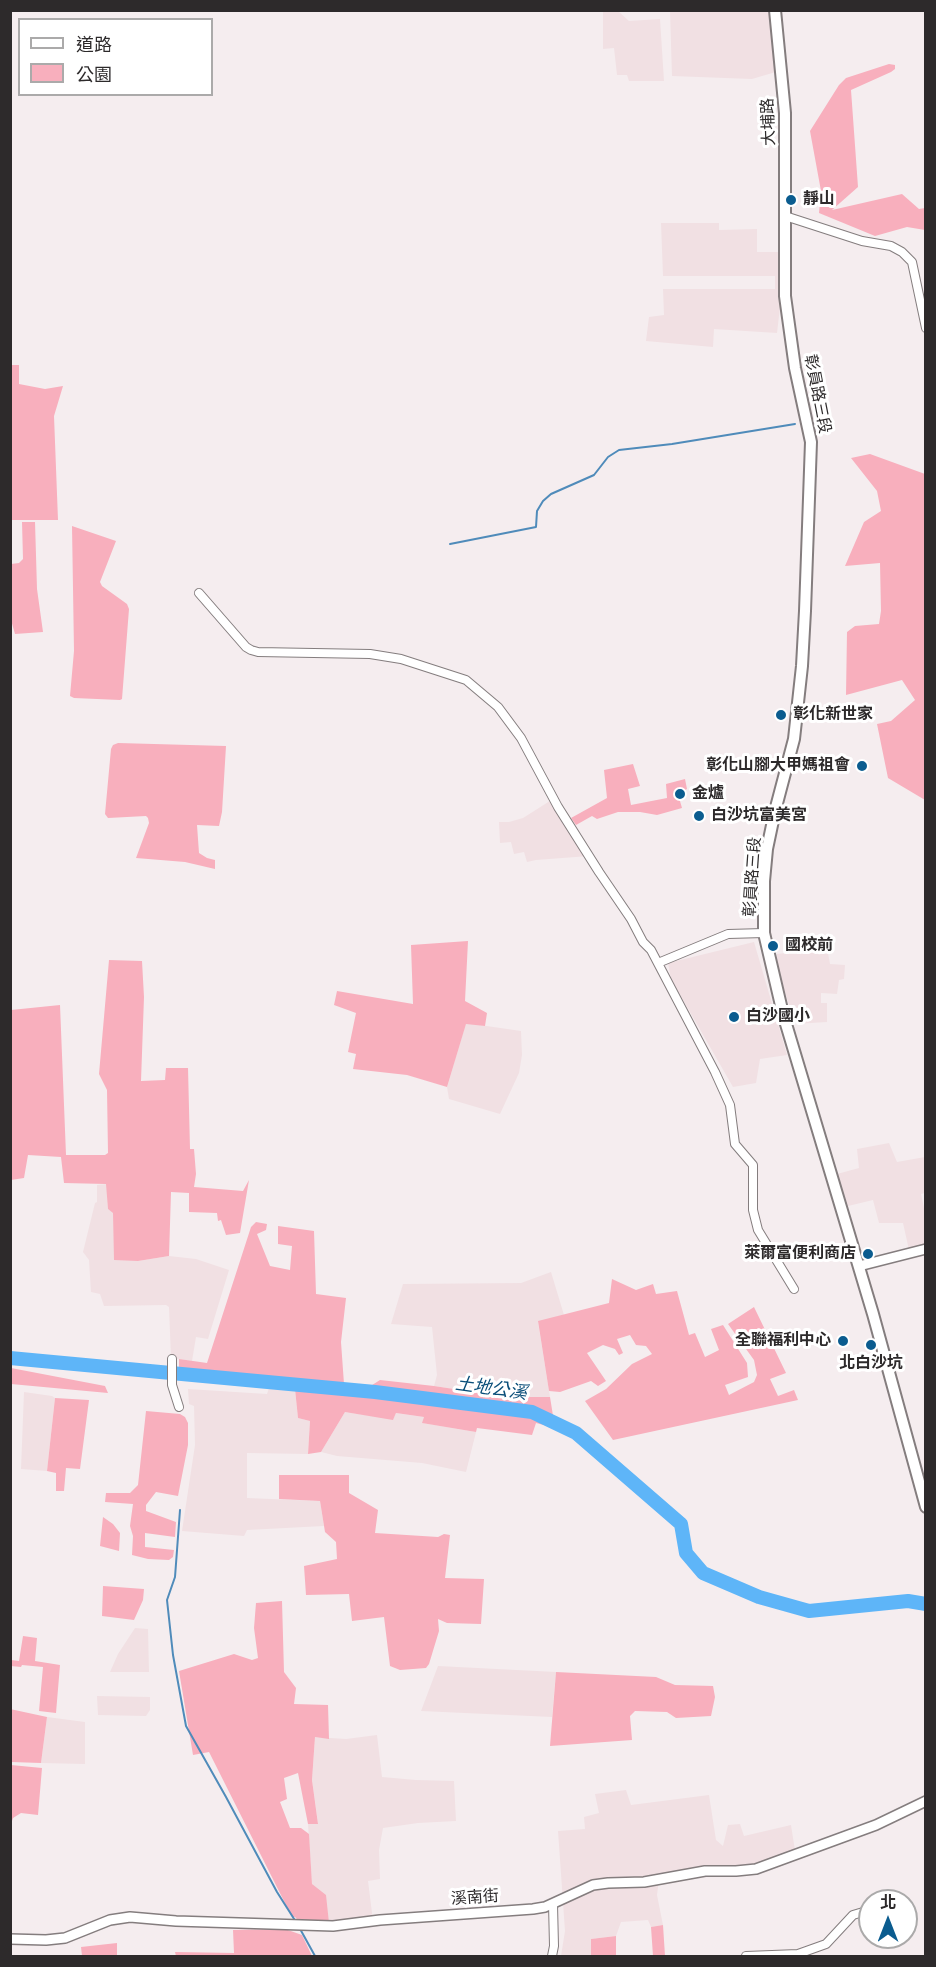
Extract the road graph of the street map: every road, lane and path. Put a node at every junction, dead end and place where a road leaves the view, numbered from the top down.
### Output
1 (775, 10) edge
2 (785, 216) junction
3 (784, 232) joint
4 (926, 328) edge
5 (199, 593) dead end
6 (764, 933) junction
7 (658, 963) junction
8 (926, 1249) edge
9 (859, 1266) junction
10 (794, 1289) dead end
11 (172, 1363) dead end
12 (179, 1407) dead end
13 (926, 1507) edge
14 (926, 1801) edge
15 (554, 1904) junction
16 (858, 1914) edge
17 (10, 1939) edge
18 (552, 1956) edge
19 (746, 1956) edge

1 - 2 main road, 大埔路
2 - 3 main road, 大埔路
2 - 4 street
3 - 6 main road, 彰員路三段
5 - 7 street
6 - 7 street
6 - 9 main road, 彰員路三段
7 - 10 street
8 - 9 street
9 - 13 main road, 彰員路三段
11 - 12 street
14 - 15 street, 溪南街
15 - 17 street, 溪南街
15 - 18 street
16 - 19 street

